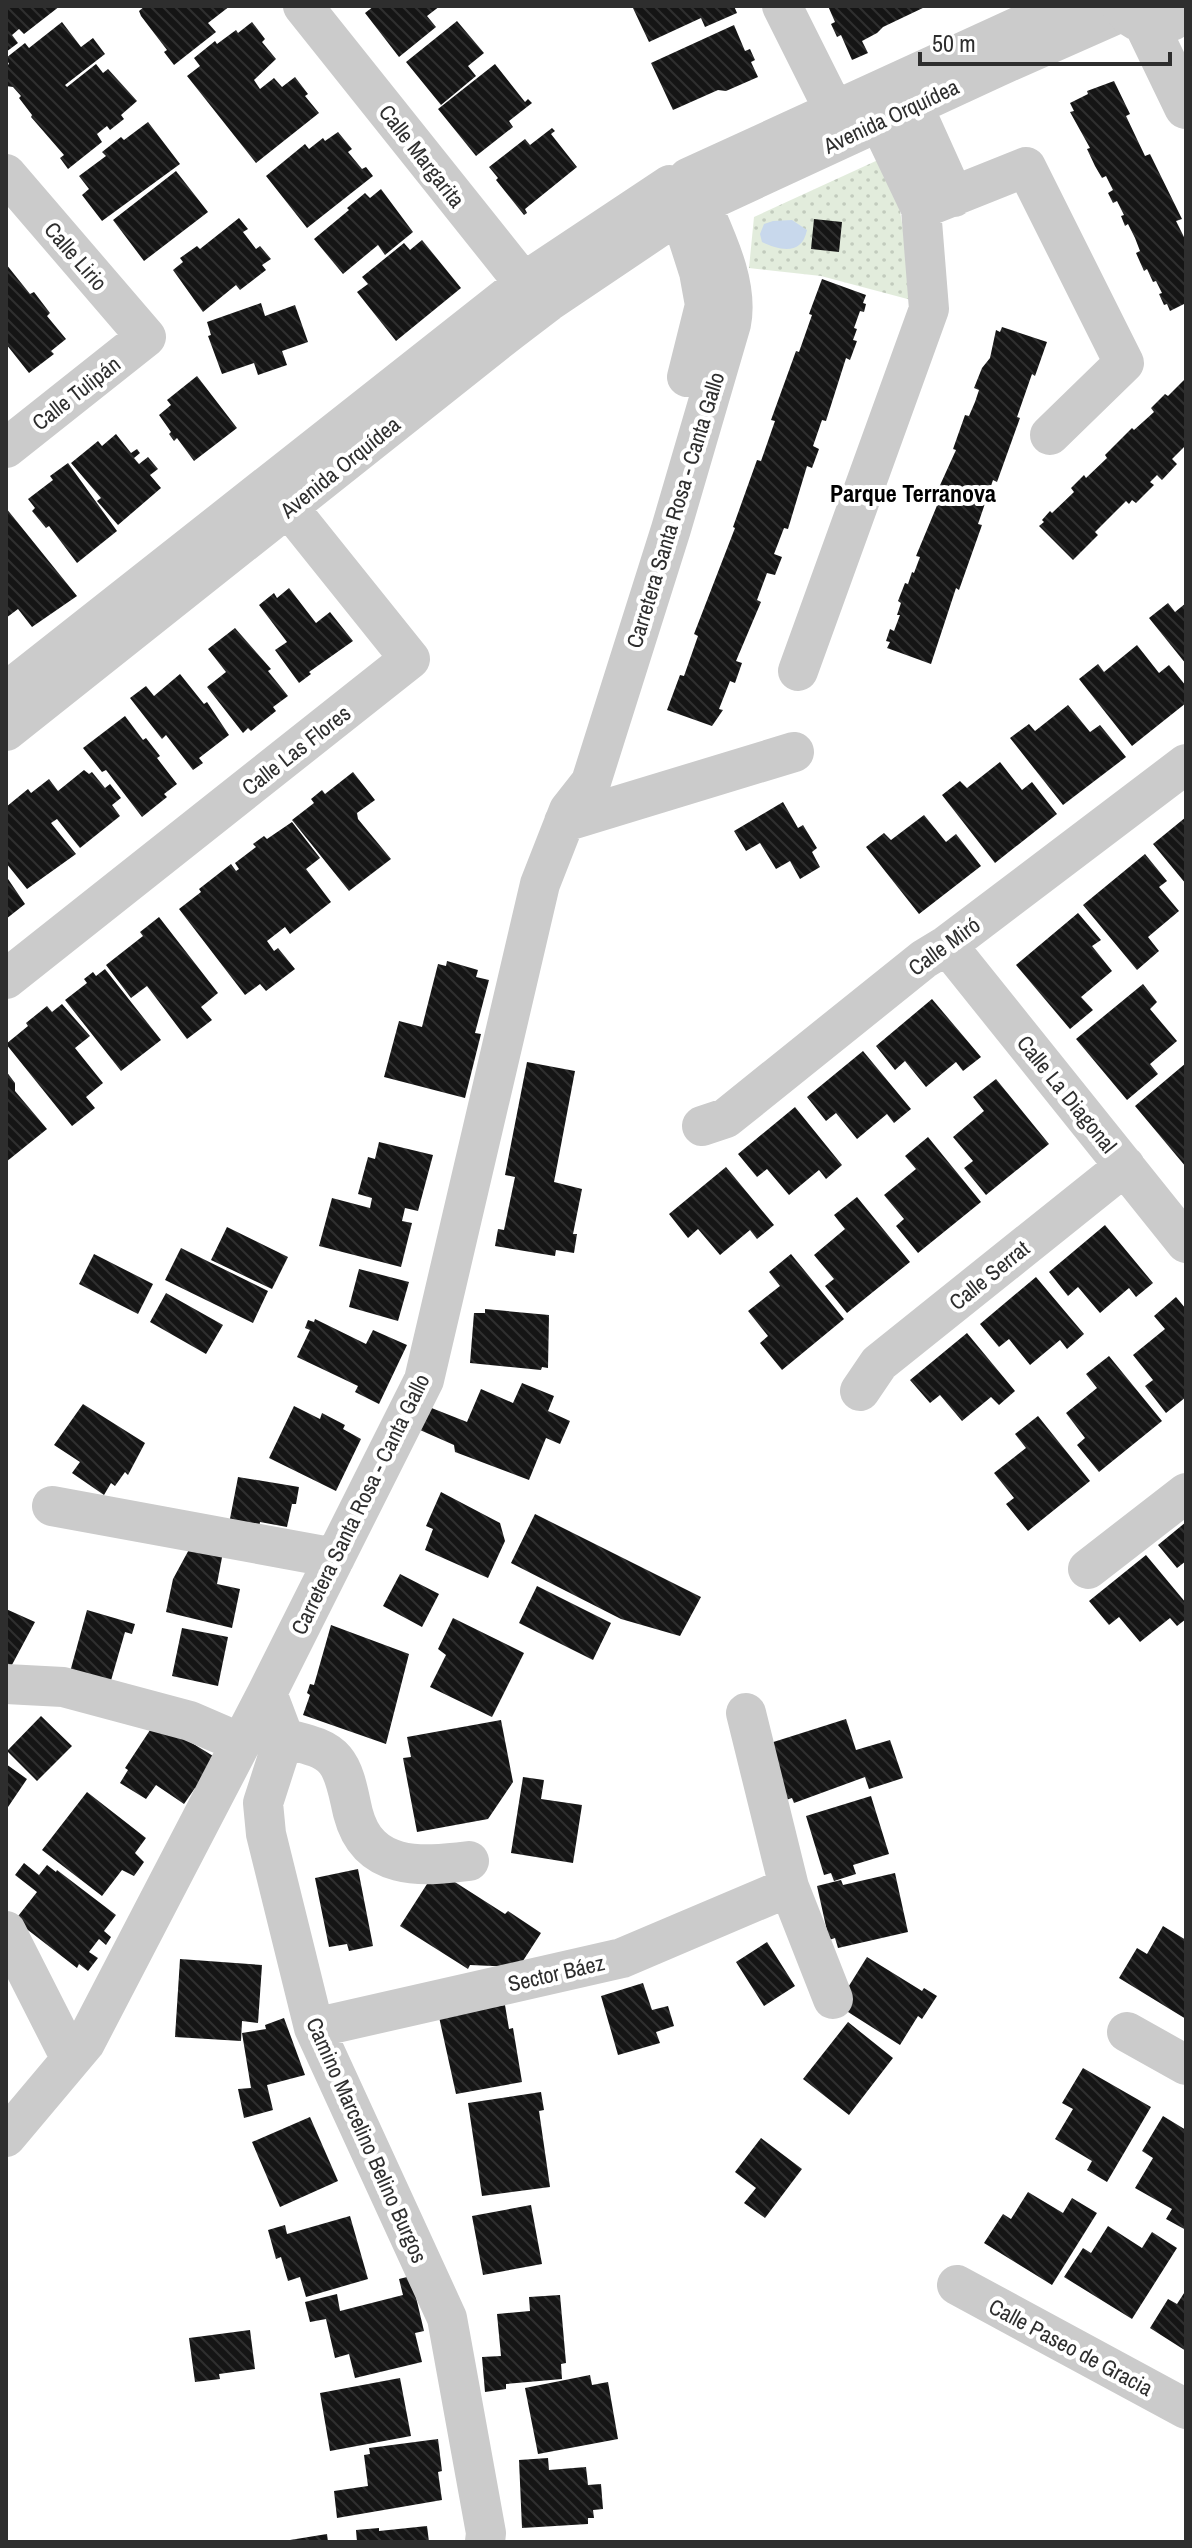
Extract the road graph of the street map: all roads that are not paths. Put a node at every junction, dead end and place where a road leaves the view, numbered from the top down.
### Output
1 (303, 6) edge
2 (782, 6) edge
3 (1063, 6) edge
4 (1186, 7) edge
5 (1131, 13) edge
6 (1186, 107) edge
7 (834, 110) junction
8 (896, 114) junction
9 (6, 174) edge
10 (685, 195) junction
11 (938, 203) junction
12 (533, 295) junction
13 (146, 337) joint
14 (1050, 435) dead end
15 (6, 448) edge
16 (279, 496) junction
17 (798, 671) dead end
18 (6, 692) edge
19 (6, 731) edge
20 (794, 752) dead end
21 (1186, 764) edge
22 (567, 816) junction
23 (947, 945) junction
24 (6, 979) edge
25 (702, 1126) dead end
26 (1125, 1166) junction
27 (1186, 1243) edge
28 (860, 1391) dead end
29 (1186, 1493) edge
30 (52, 1506) dead end
31 (335, 1558) junction
32 (1088, 1569) dead end
33 (6, 1684) edge
34 (267, 1693) junction
35 (746, 1713) dead end
36 (284, 1738) junction
37 (241, 1743) junction
38 (469, 1861) dead end
39 (789, 1887) junction
40 (6, 1931) edge
41 (833, 1999) dead end
42 (314, 2028) junction
43 (1127, 2032) dead end
44 (71, 2059) junction
45 (1186, 2065) edge
46 (6, 2137) edge
47 (957, 2285) dead end
48 (1186, 2409) edge
49 (485, 2542) edge

1 - 12 street, Calle Margarita
2 - 7 street
3 - 7 street, Avenida Orquídea
4 - 5 street
5 - 6 street
5 - 8 street, Avenida Orquídea
7 - 10 street, Avenida Orquídea
8 - 10 street, Avenida Orquídea
8 - 11 street
9 - 13 street, Calle Lirio
10 - 12 street, Avenida Orquídea
10 - 22 street, Carretera Santa Rosa - Canta Gallo
11 - 14 street
11 - 17 street
12 - 16 street, Avenida Orquídea
13 - 15 street, Calle Tulipán
16 - 18 street, Avenida Orquídea
16 - 19 street, Avenida Orquídea
16 - 24 street, Calle Las Flores
20 - 22 street
21 - 23 street, Calle Miró
22 - 31 street, Carretera Santa Rosa - Canta Gallo
23 - 25 street, Calle Miró
23 - 26 street, Calle La Diagonal
26 - 27 street, Calle La Diagonal
26 - 28 street, Calle Serrat
29 - 32 street
30 - 31 street
31 - 34 street, Carretera Santa Rosa - Canta Gallo
33 - 37 street
34 - 36 street
34 - 37 street, Carretera Santa Rosa - Canta Gallo
35 - 39 street
36 - 38 street
36 - 42 street, Camino Marcelino Belino Burgos
37 - 44 street, Carretera Santa Rosa - Canta Gallo
39 - 41 street
39 - 42 street, Sector Báez
40 - 44 street
42 - 49 street, Camino Marcelino Belino Burgos
43 - 45 street
44 - 46 street, Carretera Santa Rosa - Canta Gallo
47 - 48 street, Calle Paseo de Gracia

